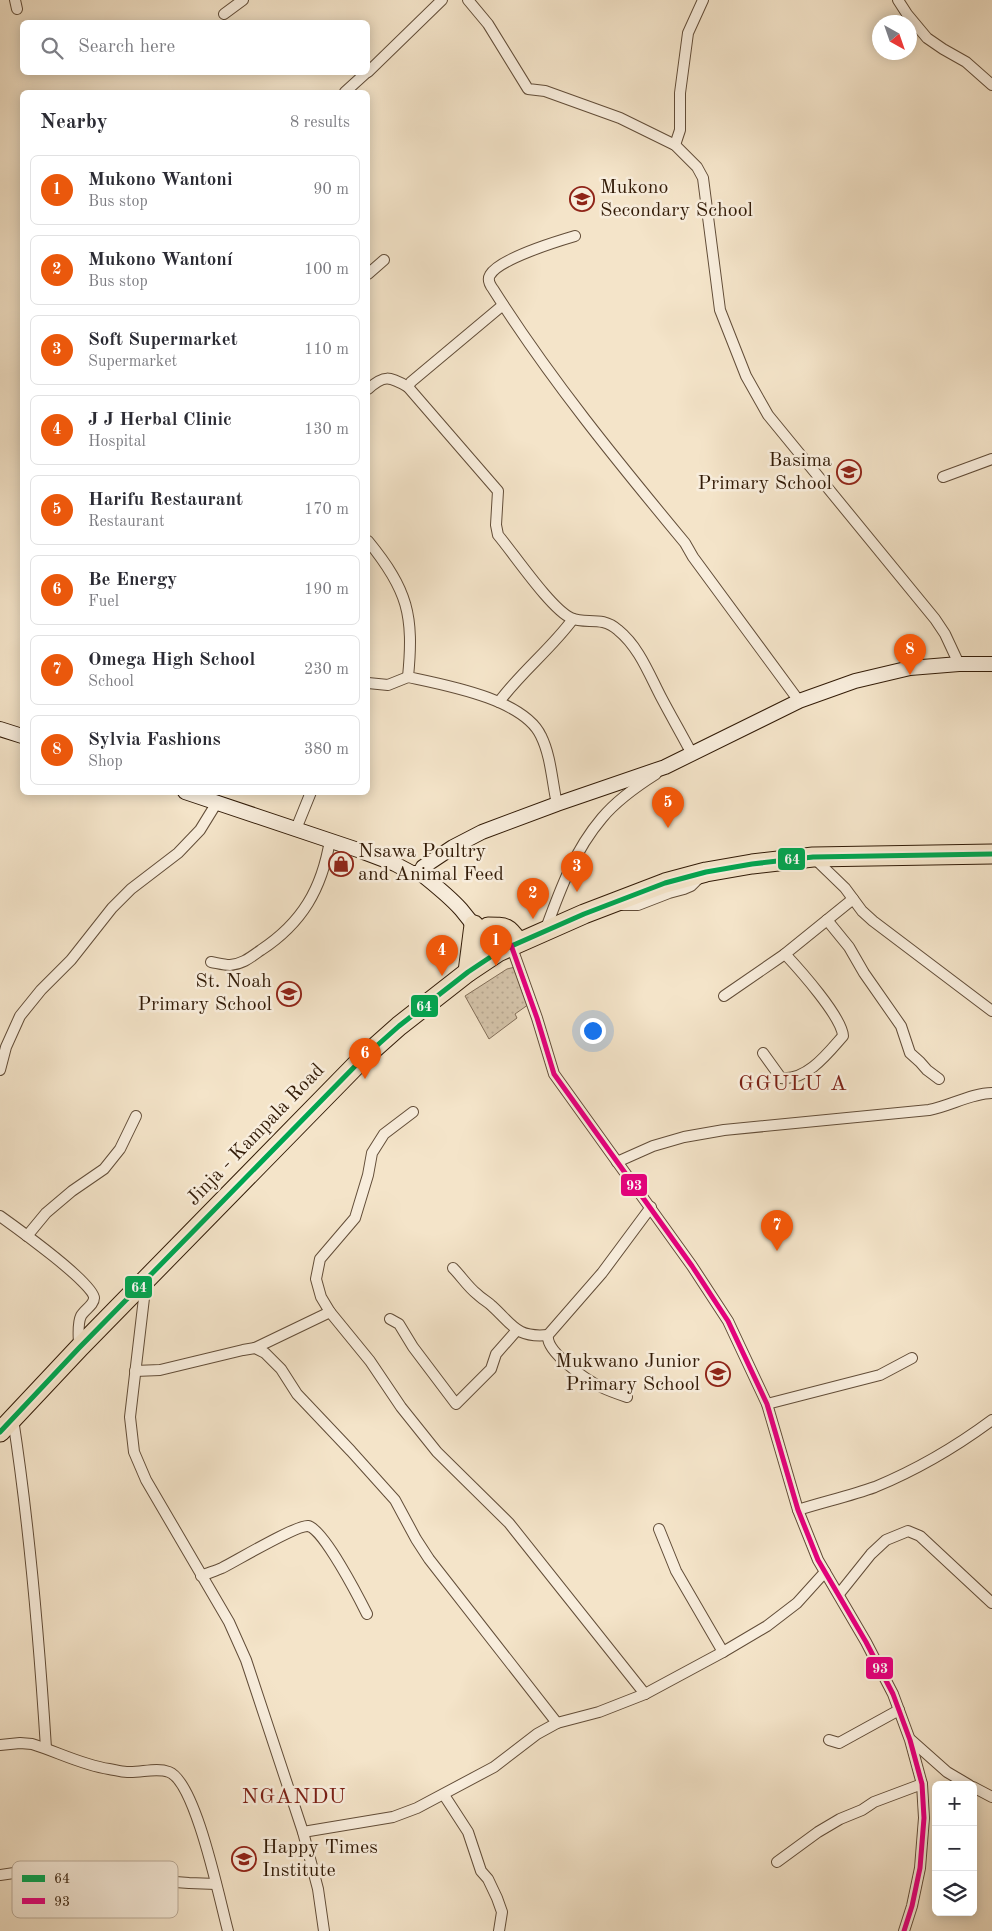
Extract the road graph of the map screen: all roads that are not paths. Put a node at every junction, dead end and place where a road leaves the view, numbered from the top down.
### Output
1 (243, 0) edge
2 (442, 0) edge
3 (468, 0) edge
4 (703, 0) edge
5 (898, 0) edge
6 (224, 14) dead end
7 (370, 69) edge
8 (364, 75) edge
9 (992, 85) edge
10 (347, 90) edge
11 (675, 145) junction
12 (575, 236) dead end
13 (384, 260) dead end
14 (370, 272) edge
15 (503, 305) junction
16 (370, 387) edge
17 (408, 387) junction
18 (992, 459) edge
19 (943, 477) dead end
20 (370, 544) edge
21 (573, 619) junction
22 (959, 664) junction
23 (992, 664) edge
24 (408, 678) junction
25 (370, 683) edge
26 (798, 701) junction
27 (499, 702) junction
28 (0, 729) edge
29 (20, 735) edge
30 (692, 754) junction
31 (665, 768) junction
32 (192, 795) edge
33 (311, 795) edge
34 (216, 804) junction
35 (557, 804) junction
36 (296, 829) junction
37 (330, 840) junction
38 (992, 854) edge
39 (813, 857) junction
40 (418, 871) junction
41 (853, 898) junction
42 (827, 920) junction
43 (481, 926) junction
44 (545, 931) junction
45 (505, 949) junction
46 (785, 954) junction
47 (211, 962) dead end
48 (468, 972) junction
49 (724, 996) dead end
50 (992, 1011) edge
51 (763, 1053) dead end
52 (0, 1070) edge
53 (938, 1078) dead end
54 (992, 1093) edge
55 (413, 1112) dead end
56 (136, 1116) dead end
57 (617, 1162) junction
58 (651, 1206) junction
59 (0, 1216) edge
60 (27, 1236) junction
61 (453, 1268) dead end
62 (146, 1280) junction
63 (330, 1312) junction
64 (390, 1319) dead end
65 (517, 1330) junction
66 (548, 1335) junction
67 (79, 1348) junction
68 (255, 1348) junction
69 (912, 1358) dead end
70 (136, 1371) junction
71 (627, 1397) dead end
72 (767, 1404) junction
73 (5, 1424) edge
74 (990, 1425) edge
75 (798, 1510) junction
76 (659, 1529) dead end
77 (825, 1572) junction
78 (201, 1576) junction
79 (838, 1594) junction
80 (992, 1603) edge
81 (368, 1614) dead end
82 (723, 1652) junction
83 (645, 1694) junction
84 (899, 1710) junction
85 (557, 1723) junction
86 (829, 1740) dead end
87 (910, 1740) junction
88 (0, 1745) edge
89 (46, 1748) junction
90 (962, 1781) edge
91 (922, 1784) junction
92 (977, 1789) edge
93 (444, 1794) junction
94 (992, 1796) edge
95 (302, 1832) junction
96 (776, 1862) dead end
97 (178, 1882) edge
98 (216, 1884) junction
99 (228, 1931) edge
100 (324, 1931) edge
101 (499, 1931) edge
102 (904, 1931) edge

1 - 6 street
2 - 7 street
3 - 11 street
4 - 11 street
5 - 9 street
8 - 10 street
11 - 22 street
12 - 15 street
13 - 14 street
15 - 17 street
15 - 26 street
16 - 17 street
17 - 21 street
18 - 19 street
20 - 24 street
21 - 27 street
21 - 30 street
22 - 23 street
22 - 26 street
24 - 25 street
24 - 27 street
26 - 30 street
27 - 35 street
28 - 29 street
30 - 31 street
31 - 35 street
31 - 44 street
32 - 34 street
33 - 36 street
34 - 36 street
34 - 52 street
35 - 40 street
36 - 37 street
37 - 40 street
37 - 47 street
38 - 39 highway, Jinja - Kampala Road
39 - 41 street
39 - 44 highway, Jinja - Kampala Road
40 - 43 street
41 - 42 street
41 - 50 street
42 - 46 street
42 - 53 street
43 - 45 street
43 - 45 highway
43 - 48 highway
44 - 45 highway, Jinja - Kampala Road
45 - 48 highway, Jinja - Kampala Road
45 - 57 street
46 - 49 street
46 - 51 street
48 - 62 highway, Jinja - Kampala Road
54 - 57 street
55 - 63 street
56 - 60 street
57 - 58 street
58 - 66 street
58 - 72 street
59 - 60 street
60 - 67 street
61 - 65 street
62 - 67 highway, Jinja - Kampala Road
62 - 70 street
63 - 68 street
63 - 83 street
64 - 65 street
65 - 66 street
66 - 71 street
67 - 73 highway, Jinja - Kampala Road
68 - 70 street
68 - 85 street
69 - 72 street
70 - 78 street
72 - 75 street
73 - 89 street
74 - 75 street
75 - 77 street
76 - 82 street
77 - 79 street
77 - 82 street
78 - 81 street
78 - 95 street
79 - 80 street
79 - 84 street
82 - 83 street
83 - 85 street
84 - 86 street
84 - 87 street
85 - 93 street
87 - 90 street
87 - 91 street
88 - 89 street
89 - 98 street
91 - 96 street
91 - 102 street
92 - 94 street
93 - 95 street
93 - 101 street
95 - 100 street
97 - 98 street
98 - 99 street

